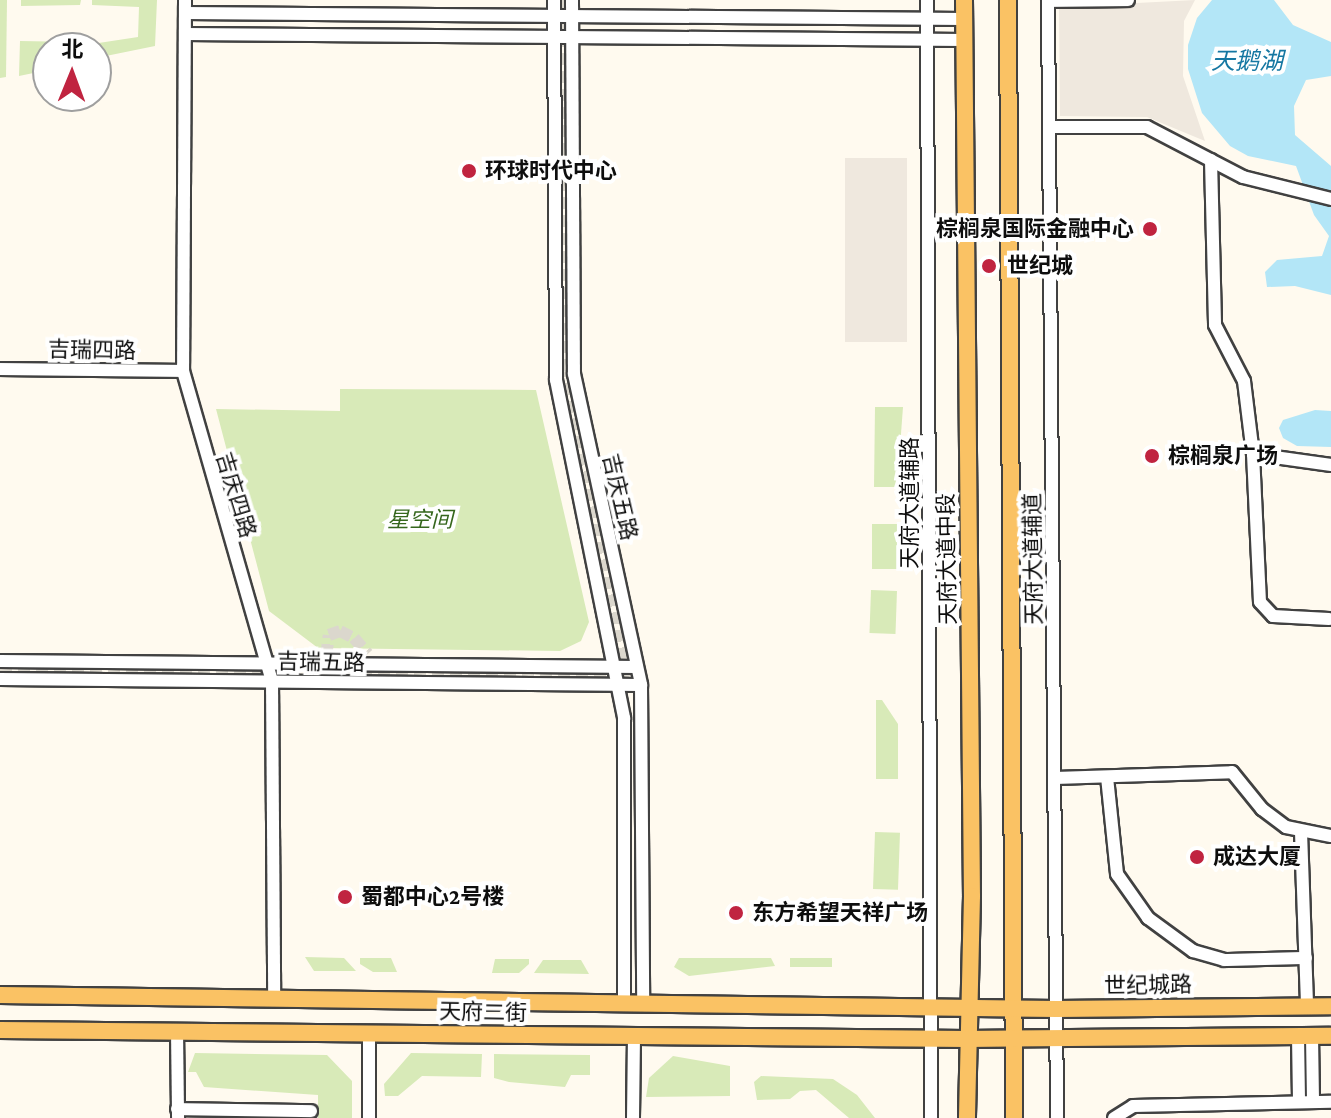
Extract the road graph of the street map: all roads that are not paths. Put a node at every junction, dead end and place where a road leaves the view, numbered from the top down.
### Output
1 (927, 0) edge
2 (964, 0) edge
3 (1008, 0) edge
4 (1048, 0) edge
5 (1128, 0) edge
6 (185, 6) edge
7 (554, 7) edge
8 (572, 7) edge
9 (927, 18) junction
10 (964, 19) junction
11 (185, 34) junction
12 (553, 37) junction
13 (572, 37) junction
14 (928, 40) junction
15 (964, 40) junction
16 (1049, 127) junction
17 (1211, 160) junction
18 (1331, 199) edge
19 (0, 369) edge
20 (183, 371) junction
21 (1253, 454) junction
22 (1331, 465) edge
23 (1329, 619) edge
24 (0, 661) edge
25 (266, 663) junction
26 (614, 667) junction
27 (637, 667) junction
28 (0, 679) edge
29 (272, 681) junction
30 (619, 685) junction
31 (641, 685) junction
32 (1107, 777) junction
33 (1055, 778) junction
34 (1301, 832) junction
35 (1331, 836) edge
36 (1306, 958) junction
37 (0, 995) edge
38 (274, 998) junction
39 (624, 1002) junction
40 (643, 1002) junction
41 (930, 1005) junction
42 (1307, 1005) junction
43 (966, 1006) junction
44 (1013, 1006) junction
45 (1331, 1006) edge
46 (1057, 1009) junction
47 (0, 1030) edge
48 (177, 1031) junction
49 (369, 1033) junction
50 (634, 1036) junction
51 (1305, 1036) junction
52 (1331, 1036) edge
53 (1057, 1037) junction
54 (930, 1038) junction
55 (1014, 1038) junction
56 (966, 1039) junction
57 (1306, 1102) junction
58 (1331, 1102) edge
59 (311, 1111) dead end
60 (178, 1114) edge
61 (369, 1118) edge
62 (633, 1118) edge
63 (931, 1118) edge
64 (967, 1118) edge
65 (1014, 1118) edge
66 (1057, 1118) edge
67 (1114, 1118) edge

1 - 9 street, 天府大道辅路
2 - 10 main road, 天府大道中段
3 - 44 main road
4 - 5 street
4 - 16 street, 天府大道辅道
6 - 7 street
6 - 11 street, 吉庆四路
7 - 8 street
7 - 12 street, 吉庆五路
8 - 9 street
8 - 13 street, 吉庆五路
9 - 10 street
9 - 14 street, 天府大道辅路
10 - 15 main road, 天府大道中段
11 - 12 street
11 - 20 street, 吉庆四路
12 - 13 street
12 - 26 street, 吉庆五路
13 - 14 street
13 - 27 street, 吉庆五路
14 - 15 street
14 - 41 street, 天府大道辅路
15 - 43 main road, 天府大道中段
16 - 17 street
16 - 33 street, 天府大道辅道
17 - 18 street
17 - 21 street
19 - 20 street, 吉瑞四路
20 - 25 street, 吉庆四路
21 - 22 street
21 - 23 street
24 - 25 street, 吉瑞五路
25 - 26 street, 吉瑞五路
25 - 29 street, 吉庆四路
26 - 27 street, 吉瑞五路
26 - 30 street, 吉庆五路
27 - 31 street, 吉庆五路
28 - 29 street, 吉瑞五路
29 - 30 street, 吉瑞五路
29 - 38 street, 吉庆四路
30 - 31 street, 吉瑞五路
30 - 39 street, 吉庆五路
31 - 40 street, 吉庆五路
32 - 33 street
32 - 34 street
32 - 36 street
33 - 46 street, 天府大道辅道
34 - 35 street
34 - 36 street
36 - 42 street
37 - 38 main road, 天府二街
38 - 39 main road, 天府二街
39 - 40 main road, 天府二街
40 - 41 main road, 天府二街
41 - 43 main road, 天府二街
41 - 54 street
42 - 45 main road, 世纪城路
42 - 46 main road, 世纪城路
43 - 44 main road, 世纪城路
43 - 56 main road, 天府大道中段
44 - 46 main road, 世纪城路
44 - 55 main road
46 - 53 street, 天府大道辅道
47 - 48 main road, 天府二街
48 - 49 main road, 天府二街
48 - 60 street
49 - 50 main road, 天府二街
49 - 61 street
50 - 54 main road, 天府二街
50 - 62 street
51 - 52 main road
51 - 53 main road
51 - 57 street
53 - 55 main road
53 - 66 street, 天府大道辅道
54 - 56 main road, 天府二街
54 - 63 street
55 - 56 main road
55 - 65 main road
56 - 64 main road, 天府大道中段
57 - 58 street
57 - 67 street
59 - 60 street

